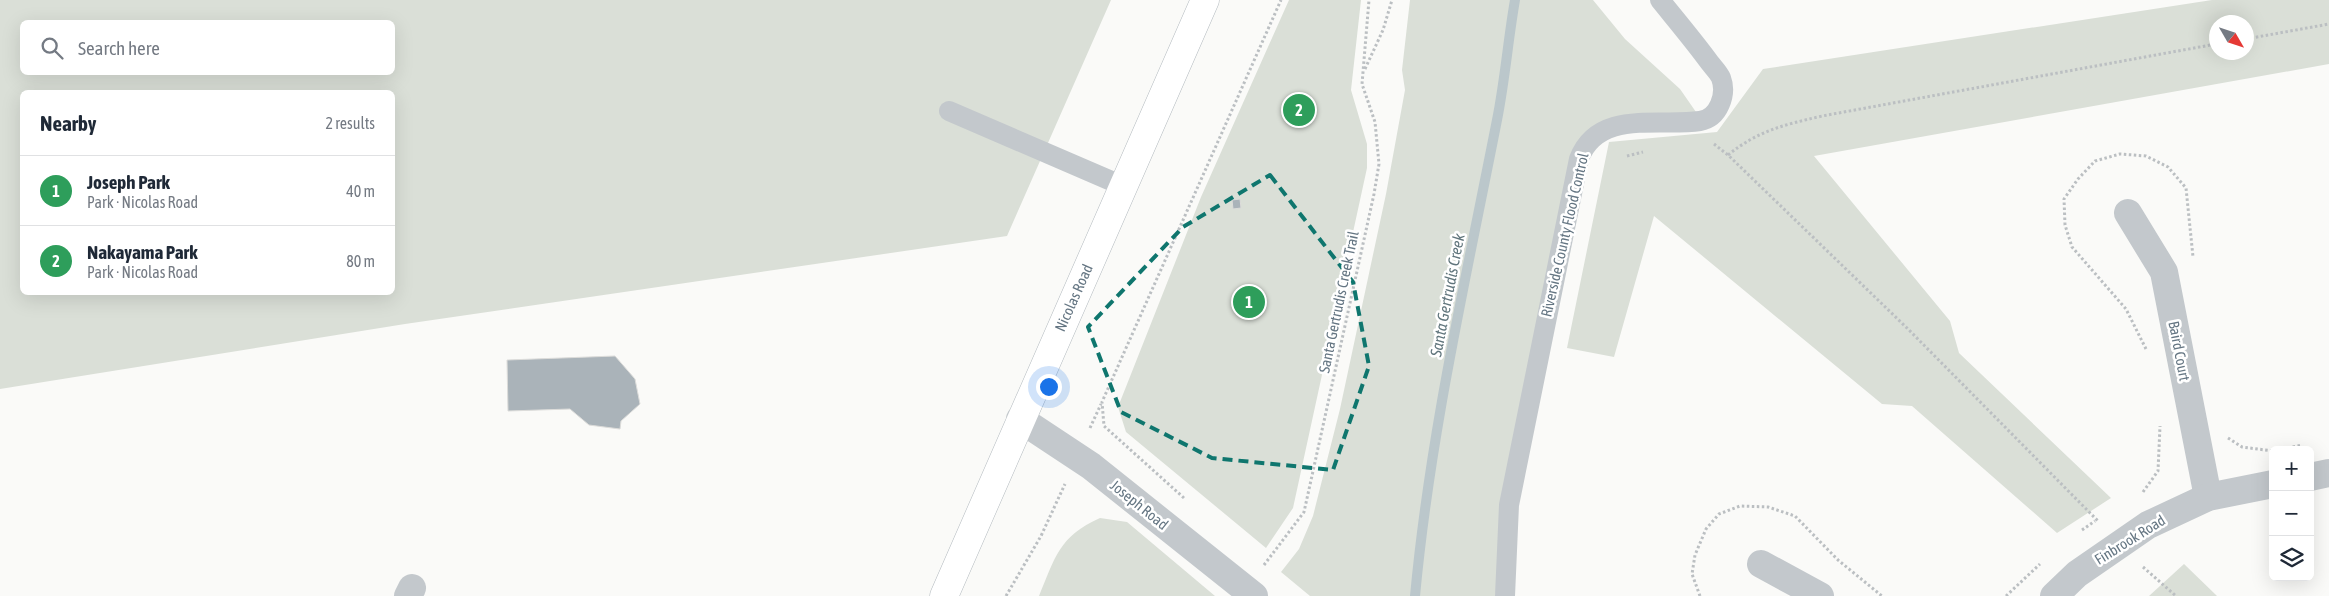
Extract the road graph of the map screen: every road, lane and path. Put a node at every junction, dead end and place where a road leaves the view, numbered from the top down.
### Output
1 (1205, 0) edge
2 (1281, 0) edge
3 (1369, 0) edge
4 (1392, 0) edge
5 (1660, 0) edge
6 (2329, 24) edge
7 (2254, 38) edge
8 (2209, 45) edge
9 (1363, 72) junction
10 (949, 111) dead end
11 (1706, 139) dead end
12 (1644, 152) dead end
13 (1728, 155) junction
14 (1627, 156) dead end
15 (1123, 186) junction
16 (2128, 213) dead end
17 (2194, 266) dead end
18 (2147, 351) dead end
19 (1020, 419) junction
20 (2160, 419) dead end
21 (2224, 436) dead end
22 (2269, 450) edge
23 (2329, 473) edge
24 (2314, 476) edge
25 (2269, 485) edge
26 (2208, 497) junction
27 (2138, 498) dead end
28 (1187, 500) dead end
29 (2106, 516) dead end
30 (2098, 520) junction
31 (2082, 531) dead end
32 (1041, 536) dead end
33 (2119, 545) junction
34 (2044, 561) dead end
35 (1761, 564) dead end
36 (1249, 592) edge
37 (944, 596) edge
38 (1006, 596) edge
39 (1505, 596) edge
40 (1820, 596) edge
41 (2006, 596) edge
42 (2054, 596) edge
43 (2176, 596) edge

1 - 15 main road, Nicolas Road
2 - 28 path
3 - 9 path, Santa Gertrudis Creek Trail
4 - 9 path
5 - 39 lane, Riverside County Flood Control
6 - 7 path
8 - 13 path
9 - 36 path, Santa Gertrudis Creek Trail
10 - 15 lane
11 - 13 path
12 - 14 path
13 - 30 path
15 - 19 main road, Nicolas Road
16 - 26 street, Baird Court
17 - 18 path
19 - 36 street, Joseph Road
19 - 37 main road, Nicolas Road
20 - 27 path
21 - 22 path
23 - 24 street
25 - 26 street, Finbrook Road
26 - 33 street, Finbrook Road
29 - 30 path
30 - 31 path
30 - 33 path
32 - 38 path
33 - 42 street, Finbrook Road
33 - 43 path
34 - 41 path
35 - 40 street

